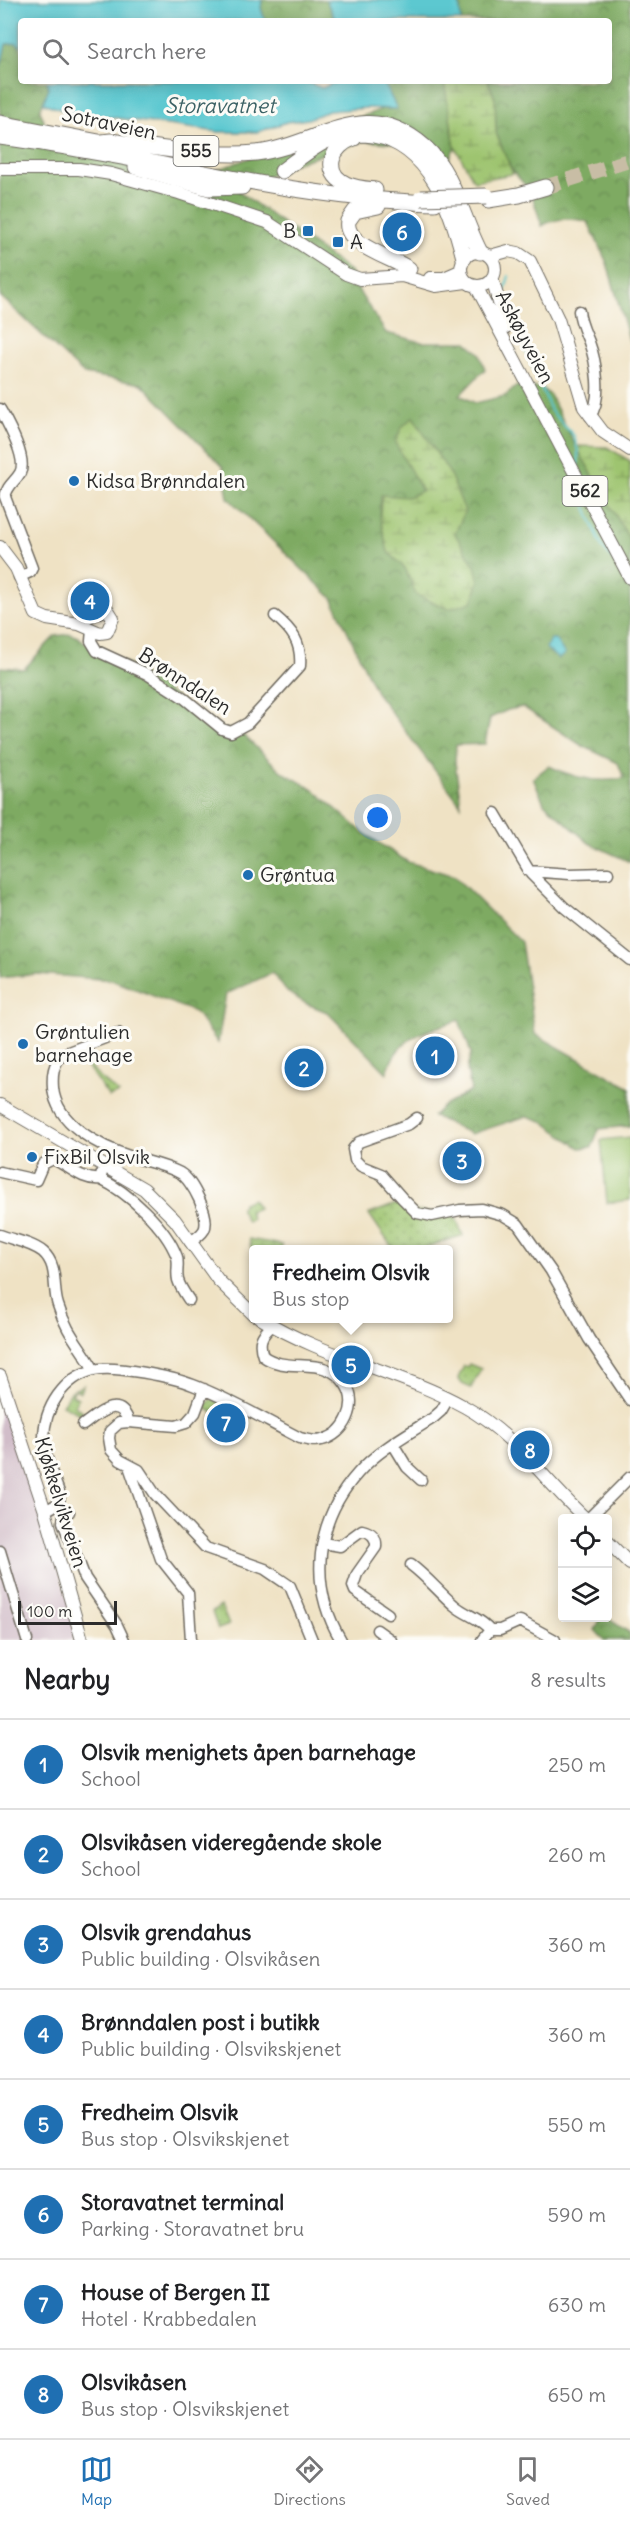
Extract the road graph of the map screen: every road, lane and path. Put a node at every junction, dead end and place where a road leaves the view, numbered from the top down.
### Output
1 (0, 123) edge
2 (0, 136) edge
3 (378, 136) junction
4 (102, 142) junction
5 (58, 146) junction
6 (205, 168) junction
7 (0, 169) edge
8 (282, 171) dead end
9 (242, 187) dead end
10 (546, 187) tunnel mouth
11 (387, 198) junction
12 (488, 198) junction
13 (489, 264) junction
14 (409, 269) junction
15 (467, 274) junction
16 (362, 283) junction
17 (579, 311) dead end
18 (540, 405) junction
19 (0, 409) edge
20 (590, 416) junction
21 (630, 450) edge
22 (0, 548) edge
23 (20, 577) junction
24 (630, 578) edge
25 (275, 616) dead end
26 (79, 624) junction
27 (92, 630) junction
28 (495, 813) dead end
29 (528, 871) junction
30 (608, 873) dead end
31 (630, 960) edge
32 (118, 1033) dead end
33 (0, 1105) edge
34 (417, 1118) dead end
35 (106, 1165) junction
36 (0, 1172) edge
37 (100, 1179) junction
38 (0, 1235) edge
39 (190, 1242) junction
40 (189, 1300) dead end
41 (249, 1310) edge
42 (268, 1323) edge
43 (272, 1326) junction
44 (94, 1370) junction
45 (0, 1376) edge
46 (204, 1389) junction
47 (448, 1399) junction
48 (630, 1400) edge
49 (129, 1422) junction
50 (83, 1425) dead end
51 (393, 1444) junction
52 (129, 1466) junction
53 (630, 1477) edge
54 (421, 1480) dead end
55 (45, 1511) junction
56 (69, 1512) dead end
57 (583, 1514) edge
58 (591, 1514) edge
59 (323, 1543) junction
60 (612, 1546) edge
61 (0, 1551) edge
62 (630, 1564) edge
63 (411, 1565) dead end
64 (388, 1614) dead end
65 (377, 1630) dead end
66 (497, 1633) edge
67 (27, 1640) edge
68 (82, 1640) edge
69 (124, 1640) edge
70 (190, 1640) edge
71 (312, 1640) edge
72 (341, 1640) edge
73 (391, 1640) edge
74 (483, 1640) edge
75 (555, 1640) edge

1 - 4 highway, Sotraveien / 555
2 - 5 highway, Sotraveien / 555
3 - 8 highway
3 - 11 highway, 555
3 - 15 highway
4 - 6 highway, Sotraveien / 555
4 - 13 highway, 555
5 - 6 highway, Sotraveien / 555
5 - 9 highway, 555
6 - 11 highway, Sotraveien / 555
7 - 16 main road
10 - 12 highway, 555
11 - 12 highway, 555, bridge
11 - 12 highway, 555, bridge
11 - 14 highway, 555
13 - 15 main road
13 - 15 main road
13 - 18 main road, Askøyveien / 562
13 - 20 main road
14 - 15 main road
14 - 16 main road
15 - 16 main road
15 - 18 main road, Askøyveien / 562
17 - 20 street
18 - 24 main road, Askøyveien / 562
19 - 23 street
20 - 21 main road
22 - 23 main road
23 - 26 main road
25 - 27 street, Brønndalen
26 - 27 main road
26 - 27 main road
28 - 29 street
29 - 30 street
29 - 31 street
32 - 39 street
33 - 35 main road
34 - 48 street
35 - 37 street
35 - 39 main road
36 - 37 street
37 - 40 street
38 - 44 street
39 - 41 main road
42 - 43 main road
43 - 46 street
43 - 47 main road
44 - 46 street
44 - 55 street
45 - 55 main road, Kjøkkelvikveien
46 - 49 street
47 - 51 street
47 - 57 main road
49 - 50 street
49 - 52 street
51 - 54 street
51 - 59 street
52 - 70 street
52 - 71 street
53 - 58 street
55 - 68 main road, Kjøkkelvikveien
56 - 69 street
59 - 64 street
59 - 72 street
60 - 62 main road
61 - 67 street
63 - 66 street
65 - 73 street
66 - 74 street
66 - 75 street

